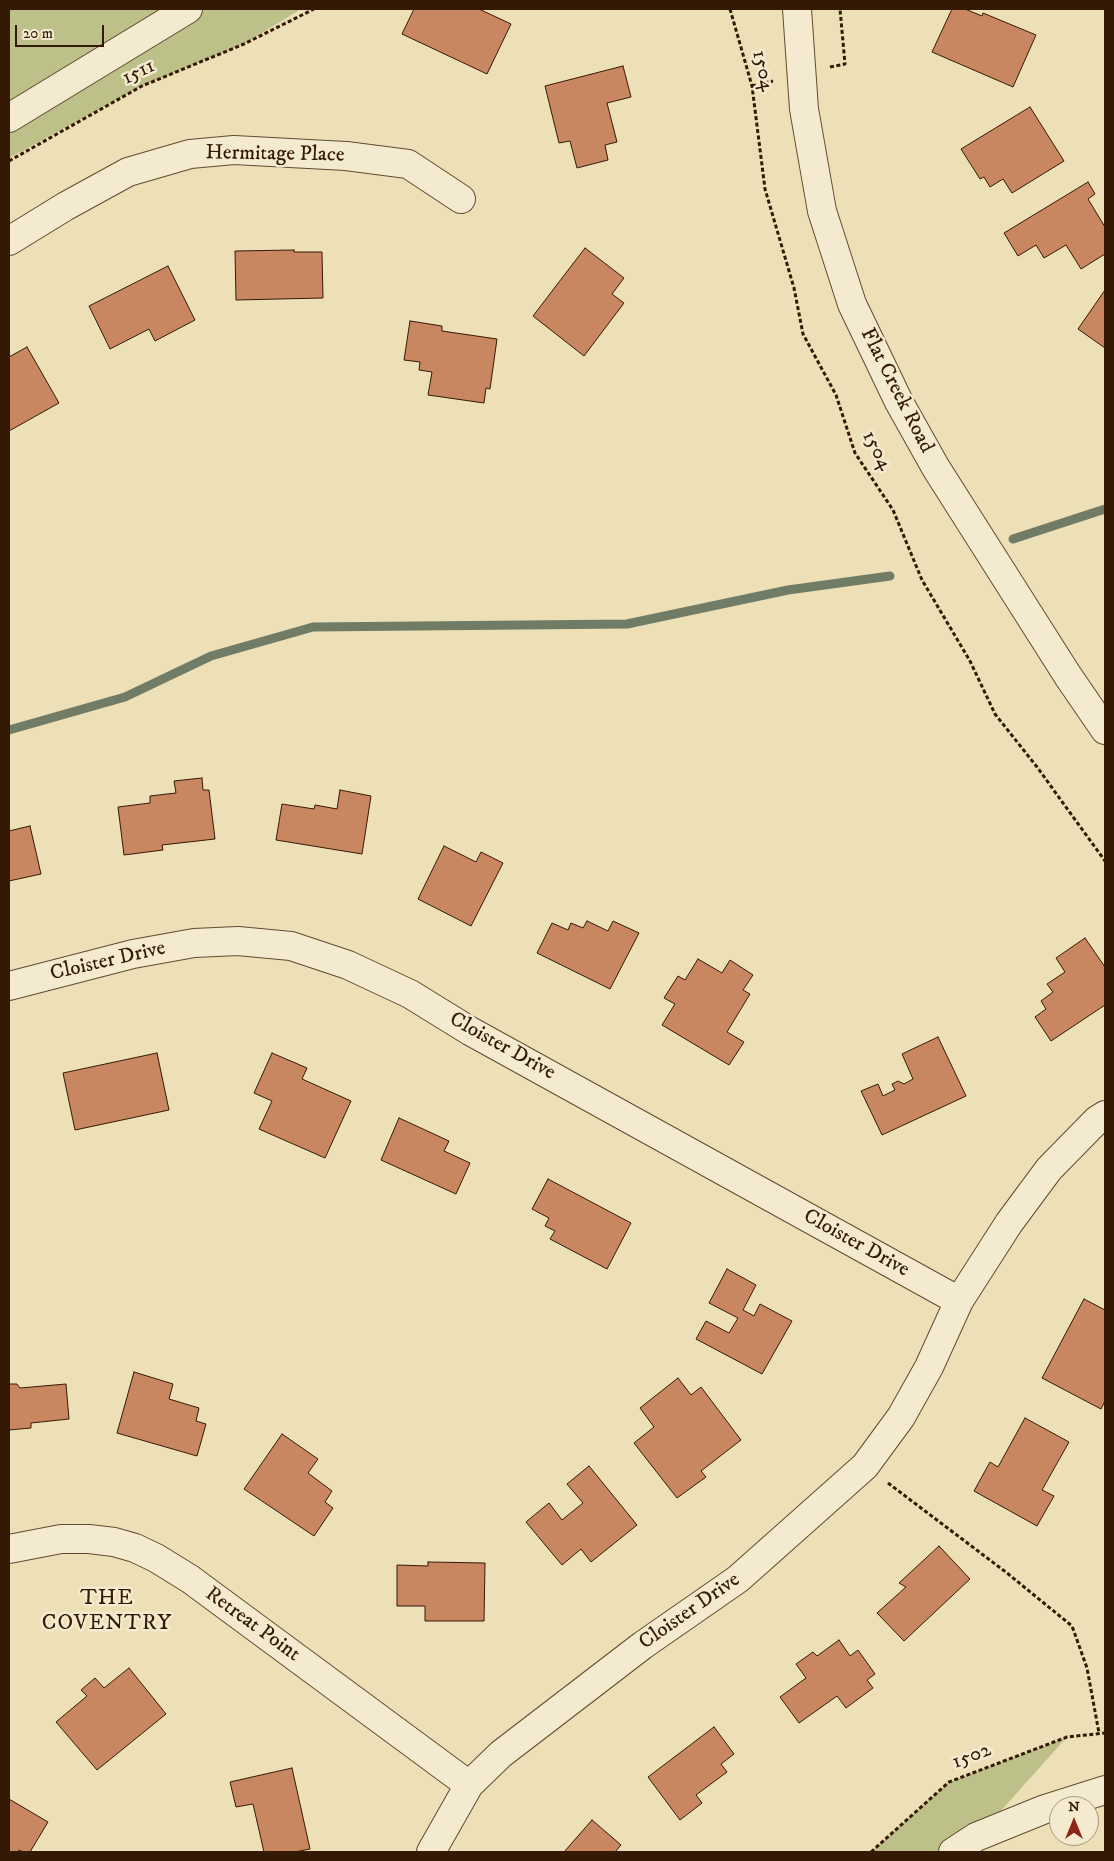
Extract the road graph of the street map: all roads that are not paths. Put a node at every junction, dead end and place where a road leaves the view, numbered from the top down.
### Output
1 (188, 9) edge
2 (798, 9) edge
3 (9, 118) edge
4 (461, 199) dead end
5 (9, 241) edge
6 (1105, 730) edge
7 (9, 986) edge
8 (1105, 1115) edge
9 (959, 1301) junction
10 (9, 1548) edge
11 (469, 1785) junction
12 (1105, 1790) edge
13 (431, 1852) edge
14 (953, 1852) edge

1 - 3 street
2 - 6 street, Flat Creek Road
4 - 5 street, Hermitage Place
7 - 9 street, Cloister Drive
8 - 9 street, Cloister Drive
9 - 11 street, Cloister Drive
10 - 11 street, Retreat Point
11 - 13 street, Cloister Drive
12 - 14 street

